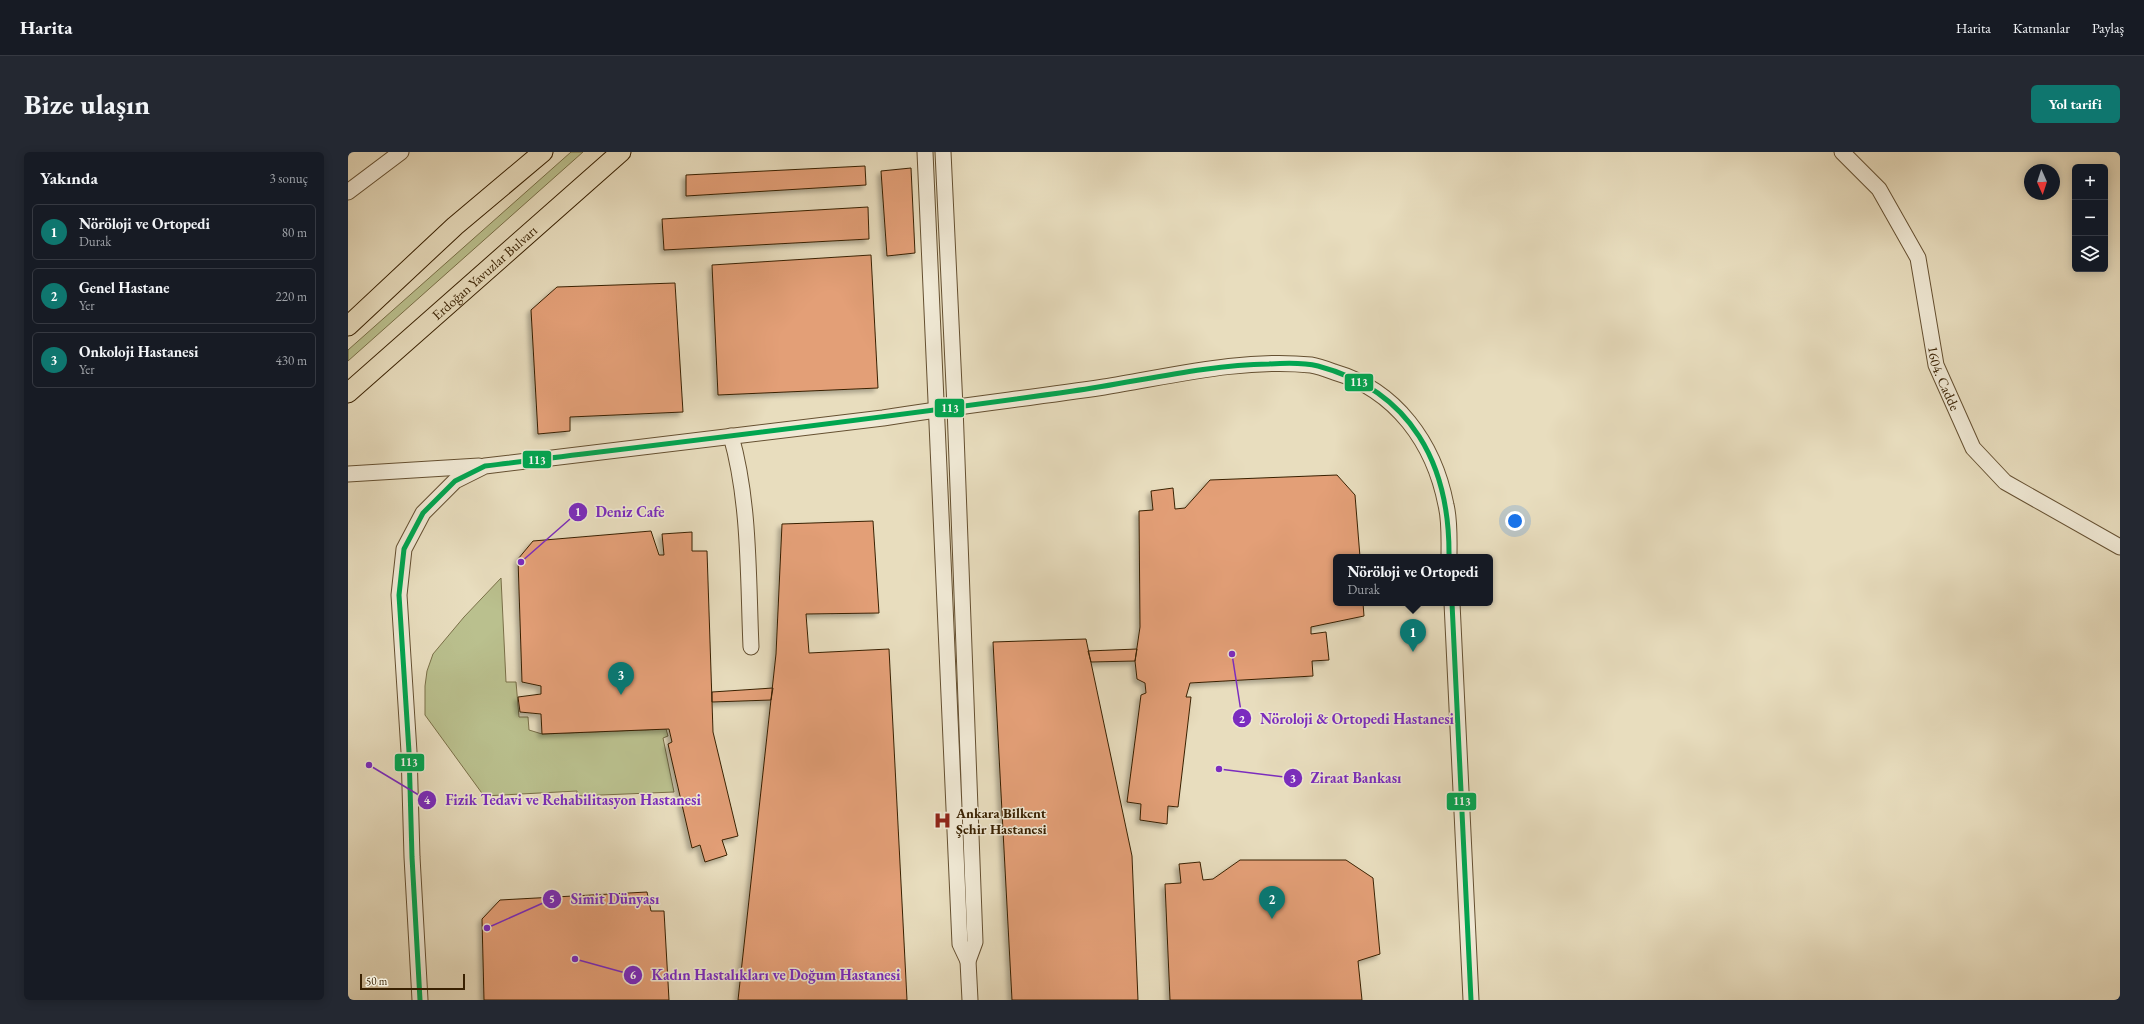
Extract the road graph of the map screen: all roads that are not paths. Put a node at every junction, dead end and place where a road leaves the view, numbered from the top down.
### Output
1 (401, 152) edge
2 (526, 152) edge
3 (544, 152) edge
4 (620, 152) edge
5 (925, 152) edge
6 (943, 152) edge
7 (1842, 152) edge
8 (348, 192) edge
9 (455, 226) junction
10 (348, 326) edge
11 (348, 393) edge
12 (955, 407) junction
13 (936, 408) junction
14 (731, 436) junction
15 (485, 466) junction
16 (348, 474) edge
17 (2120, 547) edge
18 (1449, 554) edge
19 (1452, 606) edge
20 (751, 647) dead end
21 (968, 961) junction
22 (420, 1000) edge
23 (970, 1000) edge
24 (1471, 1000) edge

1 - 8 street
2 - 9 main road
3 - 9 main road
4 - 11 main road, Erdoğan Yavuzlar Bulvarı
5 - 13 street
6 - 12 street
7 - 17 street, 1604. Cadde
9 - 10 main road
12 - 13 street
12 - 18 street
12 - 21 street
13 - 14 street
13 - 21 street
14 - 15 street
14 - 20 street
15 - 16 street
15 - 22 street
19 - 24 street
21 - 23 street

